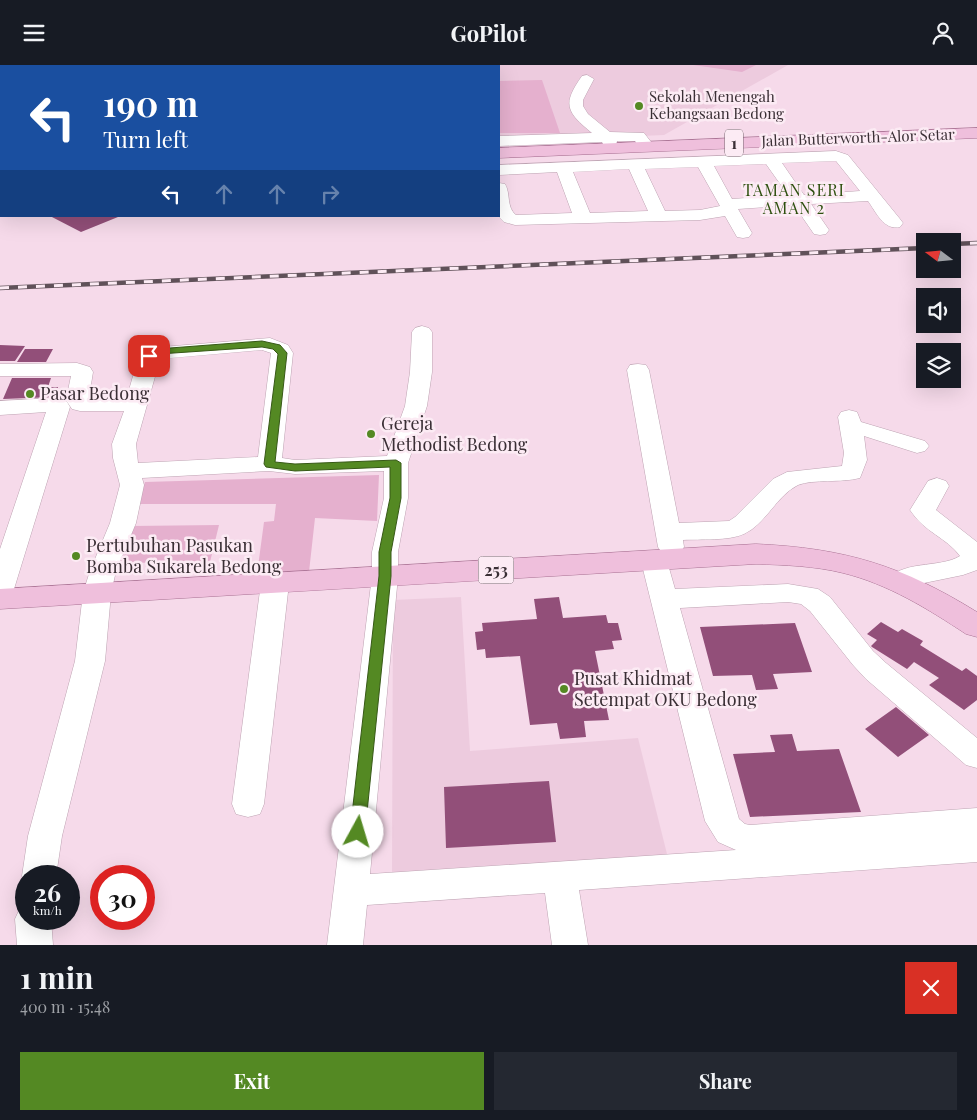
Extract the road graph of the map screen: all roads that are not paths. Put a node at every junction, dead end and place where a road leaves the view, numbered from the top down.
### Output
1 (587, 79) dead end
2 (973, 133) edge
3 (500, 141) edge
4 (610, 143) junction
5 (500, 153) edge
6 (770, 159) junction
7 (703, 161) junction
8 (635, 164) junction
9 (563, 167) junction
10 (500, 170) edge
11 (871, 196) junction
12 (500, 200) edge
13 (798, 200) junction
14 (728, 207) junction
15 (658, 215) junction
16 (583, 218) junction
17 (894, 223) dead end
18 (820, 230) dead end
19 (743, 233) dead end
20 (422, 332) dead end
21 (0, 370) edge
22 (638, 370) dead end
23 (137, 404) junction
24 (0, 408) edge
25 (917, 446) dead end
26 (396, 463) junction
27 (270, 464) junction
28 (128, 471) junction
29 (937, 487) dead end
30 (665, 551) junction
31 (385, 576) junction
32 (275, 583) junction
33 (899, 583) junction
34 (0, 589) edge
35 (97, 593) junction
36 (0, 599) edge
37 (664, 599) junction
38 (977, 626) edge
39 (977, 756) edge
40 (248, 804) dead end
41 (977, 822) edge
42 (977, 848) edge
43 (40, 865) edge
44 (560, 877) junction
45 (352, 891) junction
46 (34, 930) edge
47 (36, 945) edge
48 (345, 945) edge
49 (570, 945) edge

1 - 4 street
2 - 4 main road, Jalan Butterworth-Alor Setar / 1
3 - 4 street
4 - 5 main road, Jalan Butterworth-Alor Setar / 1
6 - 7 street
6 - 11 street
6 - 13 street
7 - 8 street
7 - 14 street
8 - 9 street
8 - 15 street
9 - 10 street
9 - 16 street
11 - 13 street
11 - 17 street
12 - 16 street
13 - 14 street
13 - 18 street
14 - 15 street
14 - 19 street
15 - 16 street
20 - 26 street
21 - 23 street
22 - 30 street
23 - 27 street
23 - 28 street
24 - 34 street
25 - 30 street
26 - 27 street
26 - 31 street
27 - 28 street
28 - 35 street
29 - 33 street
30 - 31 main road, 253
30 - 33 main road, 253
30 - 37 street
31 - 32 main road, 253
31 - 45 street
32 - 35 main road, 253
32 - 40 street
33 - 38 main road, 253
35 - 36 main road, 253
35 - 43 street
37 - 39 street
37 - 41 street
42 - 44 street
44 - 45 street
44 - 49 street
45 - 48 street
46 - 47 street

